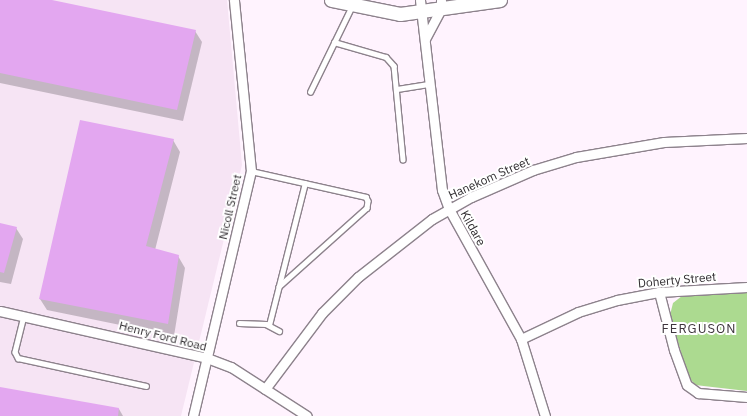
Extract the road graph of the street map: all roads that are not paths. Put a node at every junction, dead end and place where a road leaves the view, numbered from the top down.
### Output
1 (234, 0) edge
2 (331, 0) edge
3 (500, 0) edge
4 (352, 4) junction
5 (441, 5) edge
6 (420, 6) edge
7 (425, 39) junction
8 (334, 42) junction
9 (430, 84) junction
10 (397, 90) junction
11 (310, 92) dead end
12 (747, 138) edge
13 (402, 160) dead end
14 (251, 171) junction
15 (305, 183) junction
16 (449, 209) junction
17 (279, 287) junction
18 (747, 287) edge
19 (659, 292) junction
20 (0, 311) edge
21 (24, 316) junction
22 (239, 323) dead end
23 (269, 325) junction
24 (279, 331) dead end
25 (521, 339) junction
26 (207, 358) junction
27 (146, 386) dead end
28 (265, 389) junction
29 (747, 397) edge
30 (193, 416) edge
31 (307, 416) edge
32 (545, 416) edge

1 - 14 street, Nicoll Street
2 - 4 street
3 - 5 street
4 - 6 street
4 - 8 lane
5 - 6 street
5 - 7 street
6 - 7 street, Kildare
7 - 9 street, Kildare
8 - 10 lane
8 - 11 lane
9 - 10 lane
9 - 16 street, Kildare
10 - 13 lane
12 - 16 street, Hanekom Street
14 - 15 lane
14 - 26 street, Nicoll Street
15 - 17 lane
15 - 17 lane
16 - 25 street, Kildare
16 - 28 street, Hanekom Street
17 - 23 lane
18 - 19 street, Doherty Street
19 - 25 street, Doherty Street
19 - 29 street
20 - 21 street, Henry Ford Road
21 - 26 street, Henry Ford Road
21 - 27 lane
22 - 23 lane
23 - 24 lane
25 - 32 street, Kildare
26 - 28 street, Henry Ford Road
26 - 30 street, Nicoll Street
28 - 31 street, Henry Ford Road

